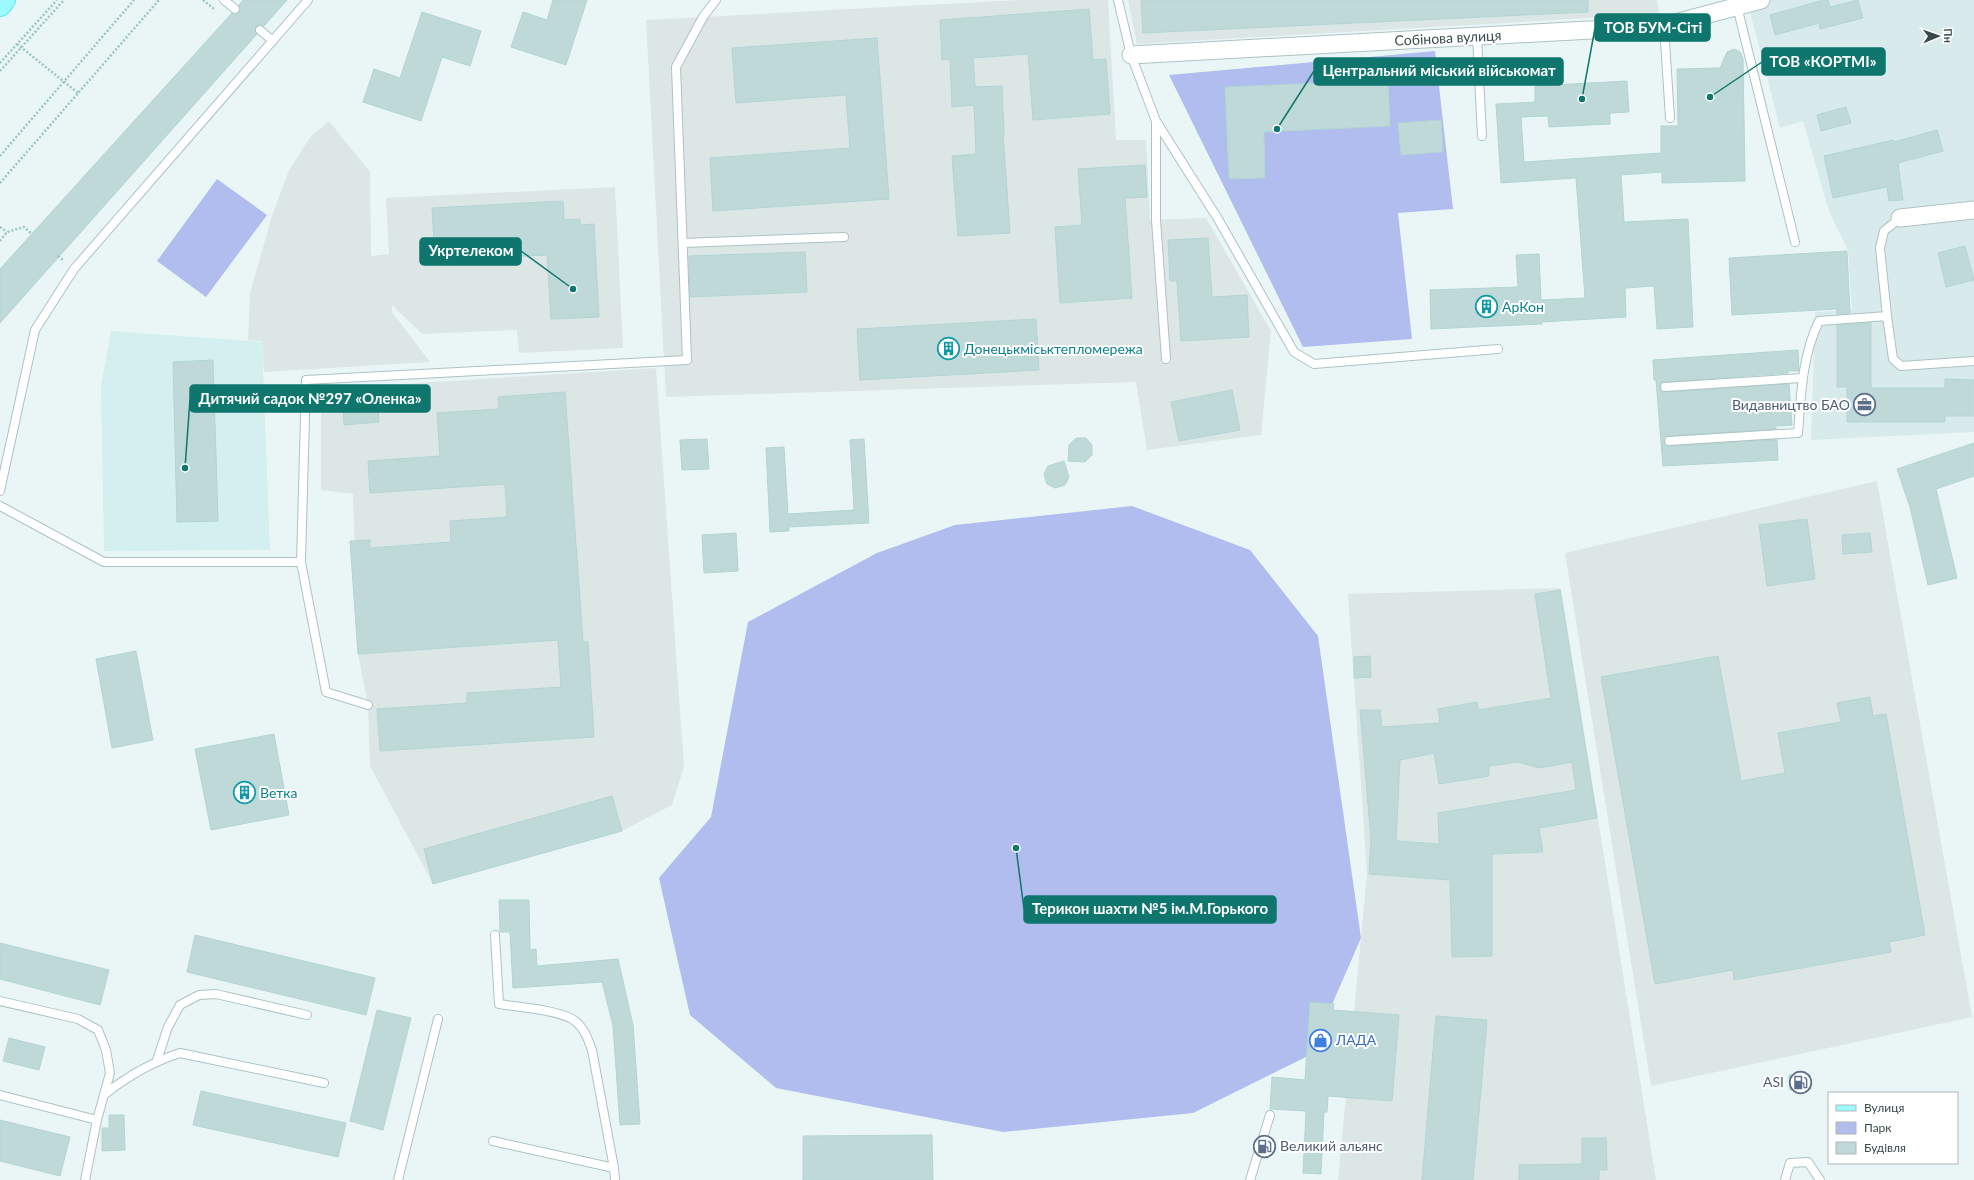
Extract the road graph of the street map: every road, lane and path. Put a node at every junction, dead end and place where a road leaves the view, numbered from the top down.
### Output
1 (4, 0) edge
2 (57, 0) edge
3 (64, 0) edge
4 (134, 0) edge
5 (159, 0) edge
6 (203, 0) edge
7 (224, 0) edge
8 (308, 0) edge
9 (716, 0) edge
10 (1118, 0) edge
11 (1761, 0) edge
12 (0, 5) edge
13 (1737, 6) junction
14 (214, 9) dead end
15 (235, 10) dead end
16 (1664, 26) junction
17 (260, 30) dead end
18 (1477, 36) junction
19 (272, 41) junction
20 (17, 44) junction
21 (21, 48) junction
22 (1131, 55) junction
23 (0, 63) edge
24 (0, 71) edge
25 (64, 82) junction
26 (78, 93) junction
27 (1670, 118) dead end
28 (1156, 121) junction
29 (1482, 136) dead end
30 (0, 156) edge
31 (0, 183) edge
32 (1974, 210) edge
33 (1900, 218) joint
34 (0, 227) edge
35 (7, 232) junction
36 (32, 234) dead end
37 (844, 237) dead end
38 (0, 241) edge
39 (1795, 242) dead end
40 (683, 243) junction
41 (1887, 316) junction
42 (1498, 349) dead end
43 (1166, 359) dead end
44 (1974, 361) edge
45 (1802, 378) junction
46 (1665, 387) dead end
47 (1669, 441) dead end
48 (0, 491) edge
49 (0, 506) edge
50 (301, 562) junction
51 (368, 705) dead end
52 (495, 935) dead end
53 (0, 1001) edge
54 (307, 1015) dead end
55 (438, 1019) dead end
56 (157, 1060) junction
57 (324, 1083) dead end
58 (105, 1094) junction
59 (0, 1095) edge
60 (1270, 1115) dead end
61 (97, 1120) junction
62 (493, 1141) dead end
63 (614, 1168) junction
64 (85, 1180) edge
65 (398, 1180) edge
66 (615, 1180) edge
67 (1250, 1180) edge
68 (1785, 1180) edge
69 (1820, 1180) edge

1 - 12 main road
2 - 20 path
3 - 21 path
4 - 25 path
5 - 26 path
6 - 14 path
7 - 15 lane
8 - 19 lane
9 - 40 lane
10 - 22 lane
11 - 13 street, Собінова вулиця
13 - 16 street, Собінова вулиця
13 - 39 lane
16 - 18 street, Собінова вулиця
16 - 27 lane
17 - 19 lane
18 - 22 street, Собінова вулиця
18 - 29 lane
19 - 48 lane
20 - 21 path
20 - 23 path
21 - 24 path
21 - 25 path
22 - 28 lane
25 - 26 path
25 - 30 path
26 - 31 path
28 - 42 lane
28 - 43 lane
32 - 33 street
33 - 41 lane
34 - 35 path
35 - 36 path
35 - 38 path
37 - 40 lane
40 - 50 lane
41 - 44 lane
41 - 45 lane
45 - 46 lane
45 - 47 lane
49 - 50 lane
50 - 51 lane
52 - 63 lane
53 - 58 lane
54 - 56 lane
55 - 65 lane
56 - 57 lane
56 - 58 lane
58 - 61 lane
59 - 61 lane
60 - 67 lane
61 - 64 lane
62 - 63 lane
63 - 66 lane
68 - 69 lane

